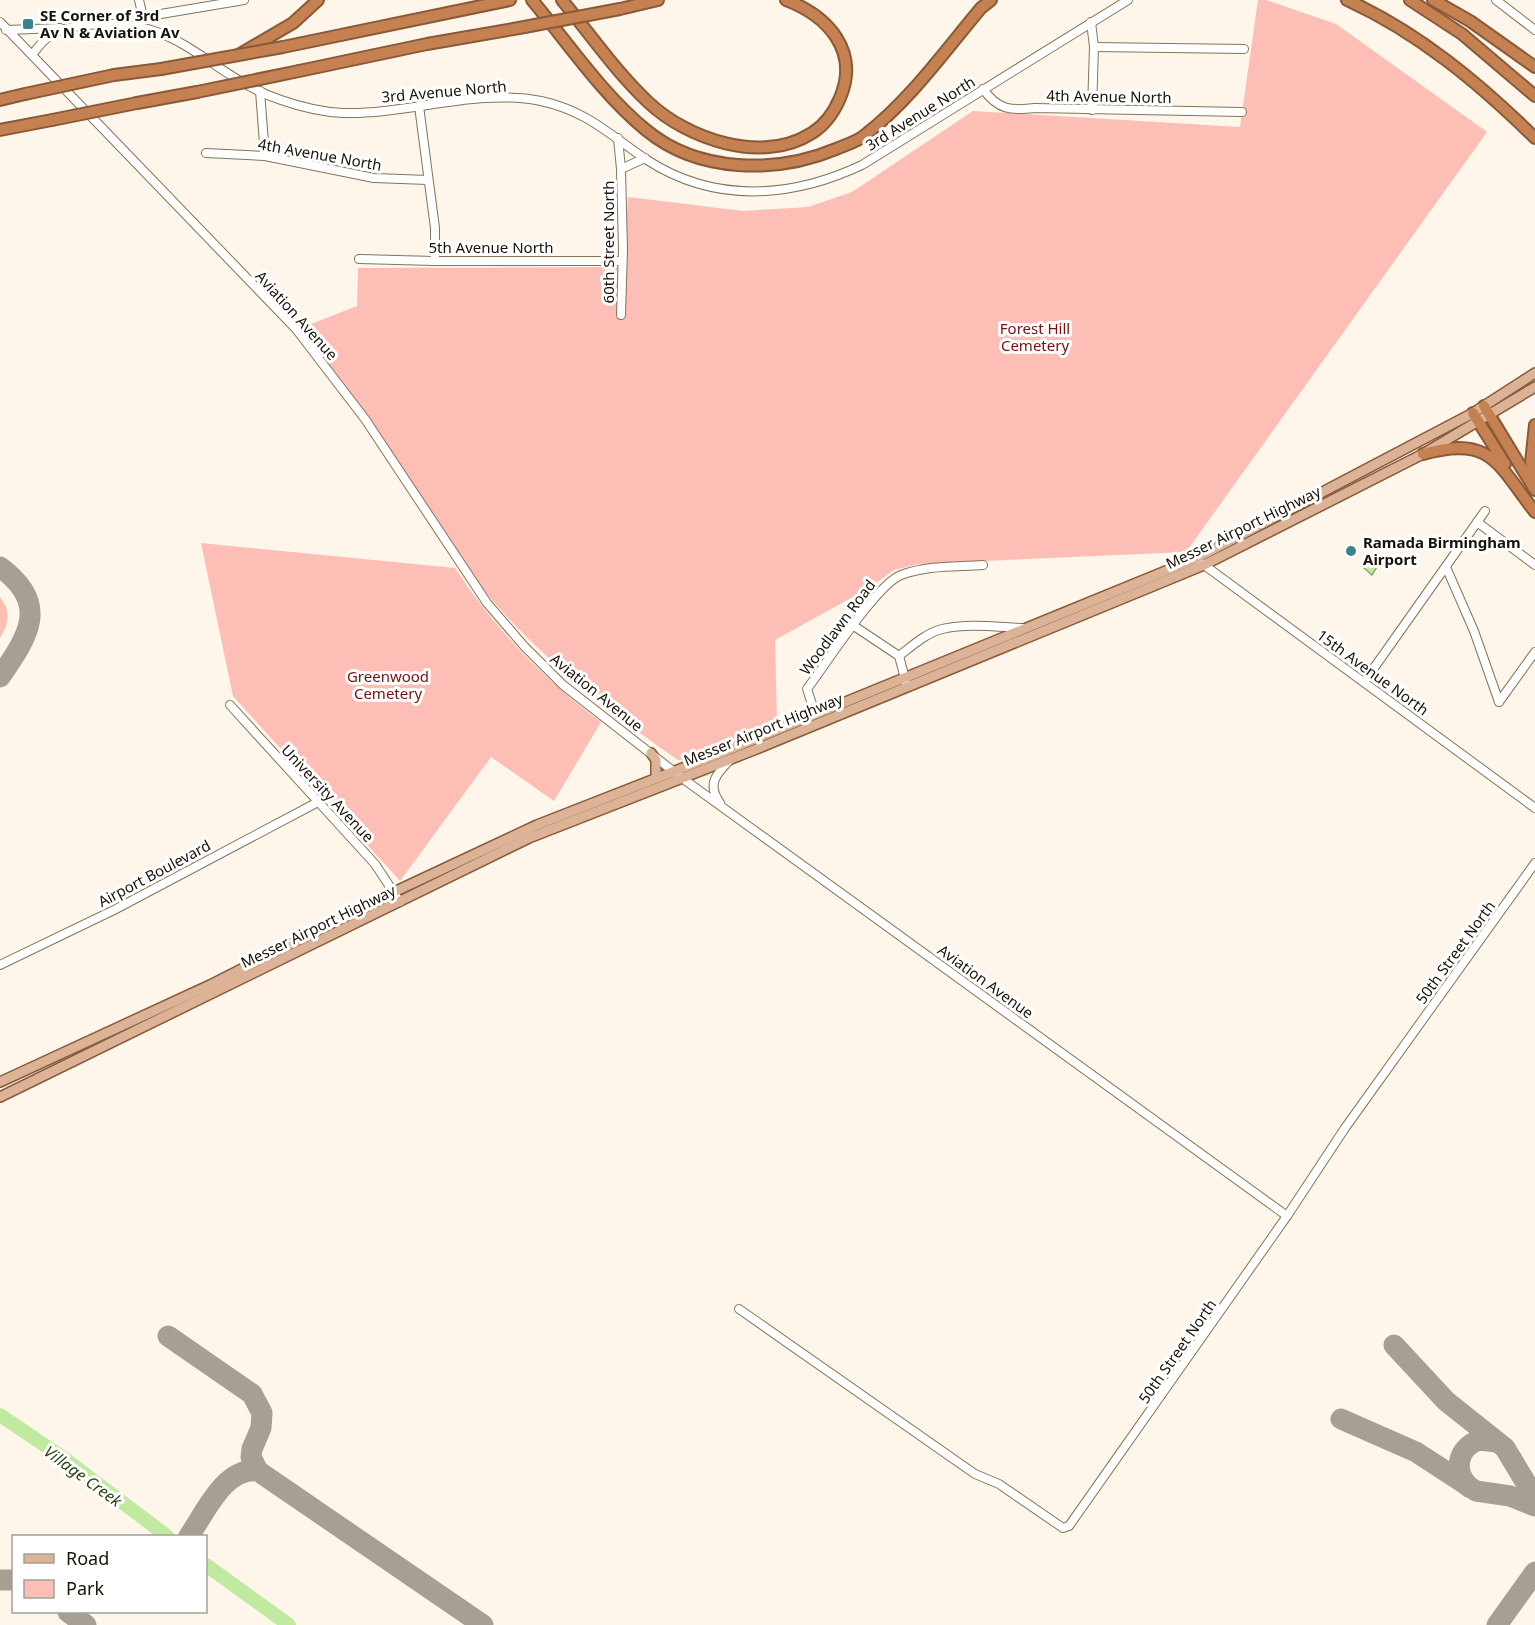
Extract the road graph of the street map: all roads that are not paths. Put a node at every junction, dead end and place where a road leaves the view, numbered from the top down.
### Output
1 (140, 0) edge
2 (318, 0) edge
3 (510, 0) edge
4 (532, 0) edge
5 (562, 0) edge
6 (658, 0) edge
7 (786, 0) edge
8 (991, 0) edge
9 (1128, 0) edge
10 (1347, 0) edge
11 (1410, 0) edge
12 (1433, 0) edge
13 (244, 1) edge
14 (1500, 1) edge
15 (143, 17) junction
16 (0, 22) edge
17 (1091, 22) junction
18 (140, 26) junction
19 (62, 28) junction
20 (4, 29) edge
21 (1535, 30) edge
22 (1094, 47) junction
23 (1244, 49) dead end
24 (32, 55) junction
25 (237, 56) junction
26 (1535, 67) edge
27 (984, 89) junction
28 (260, 91) junction
29 (1535, 96) edge
30 (0, 100) edge
31 (419, 106) junction
32 (1092, 110) junction
33 (1242, 112) dead end
34 (0, 130) edge
35 (618, 138) junction
36 (1535, 138) edge
37 (206, 153) dead end
38 (265, 156) junction
39 (645, 158) junction
40 (621, 169) junction
41 (428, 180) junction
42 (359, 259) dead end
43 (435, 261) junction
44 (622, 261) junction
45 (621, 315) dead end
46 (1535, 373) edge
47 (1535, 387) edge
48 (1487, 411) junction
49 (1475, 418) junction
50 (1535, 425) edge
51 (1423, 454) junction
52 (1534, 489) edge
53 (1485, 511) dead end
54 (1535, 512) edge
55 (1477, 522) junction
56 (1195, 559) junction
57 (983, 565) dead end
58 (1204, 565) junction
59 (1535, 565) edge
60 (1446, 567) junction
61 (854, 626) junction
62 (1022, 628) junction
63 (1535, 652) edge
64 (899, 657) junction
65 (905, 676) junction
66 (1364, 682) junction
67 (907, 686) junction
68 (230, 705) dead end
69 (815, 713) junction
70 (651, 753) junction
71 (731, 759) junction
72 (674, 771) junction
73 (656, 778) junction
74 (682, 778) junction
75 (318, 802) junction
76 (1535, 808) edge
77 (730, 812) junction
78 (1535, 863) edge
79 (394, 892) junction
80 (400, 902) junction
81 (0, 965) edge
82 (0, 1082) edge
83 (0, 1097) edge
84 (1287, 1216) junction
85 (739, 1309) dead end

1 - 15 street
2 - 25 highway, bridge
3 - 25 highway, bridge
4 - 8 highway
5 - 7 highway
6 - 34 highway, bridge
9 - 17 street, 3rd Avenue North
10 - 36 highway
11 - 29 highway
12 - 26 highway
13 - 15 street
14 - 21 street
15 - 18 street
16 - 20 street, Aviation Avenue
17 - 22 street
17 - 27 street, 3rd Avenue North
18 - 19 street, 3rd Avenue North
18 - 28 street, 3rd Avenue North
19 - 20 street, 3rd Avenue North
19 - 24 street
20 - 24 street, Aviation Avenue
22 - 23 street
22 - 32 street
24 - 70 street, Aviation Avenue
25 - 30 highway, bridge
27 - 32 street, 4th Avenue North
27 - 39 street, 3rd Avenue North
28 - 31 street, 3rd Avenue North
28 - 38 street
31 - 35 street, 3rd Avenue North
31 - 41 street
32 - 33 street, 4th Avenue North
35 - 39 street, 3rd Avenue North
35 - 40 street, 60th Street North
37 - 38 street, 4th Avenue North
38 - 41 street, 4th Avenue North
39 - 40 street, 60th Street North
40 - 44 street, 60th Street North
41 - 43 street
42 - 43 street, 5th Avenue North
43 - 44 street, 5th Avenue North
44 - 45 street, 60th Street North
46 - 48 main road, Messer Airport Highway
47 - 48 main road, Messer Airport Highway
48 - 49 main road, Messer Airport Highway
48 - 52 highway
49 - 51 main road, Messer Airport Highway
49 - 54 highway
49 - 56 main road, Messer Airport Highway
50 - 52 highway
51 - 54 highway
51 - 58 main road, Messer Airport Highway
53 - 55 street
55 - 59 street
55 - 60 street
56 - 58 street, 15th Avenue North
56 - 62 main road, Messer Airport Highway
57 - 61 street, Woodlawn Road
58 - 66 street, 15th Avenue North
58 - 67 main road, Messer Airport Highway
60 - 63 street
60 - 66 street
61 - 64 street
61 - 69 street, Woodlawn Road
62 - 64 street
62 - 65 main road, Messer Airport Highway
64 - 65 street
65 - 67 street
65 - 69 main road, Messer Airport Highway
66 - 76 street, 15th Avenue North
67 - 71 main road, Messer Airport Highway
68 - 75 street, University Avenue
69 - 72 main road, Messer Airport Highway
70 - 72 street, Aviation Avenue
70 - 73 main road
71 - 74 main road, Messer Airport Highway
71 - 77 street
72 - 73 main road, Messer Airport Highway
72 - 74 street, Aviation Avenue
73 - 79 main road, Messer Airport Highway
74 - 77 street, Aviation Avenue
74 - 80 main road, Messer Airport Highway
75 - 79 street, University Avenue
75 - 81 street, Airport Boulevard
77 - 84 street, Aviation Avenue
78 - 84 street, 50th Street North
79 - 80 street, University Avenue
79 - 82 main road, Messer Airport Highway
80 - 83 main road, Messer Airport Highway
84 - 85 street, 50th Street North

